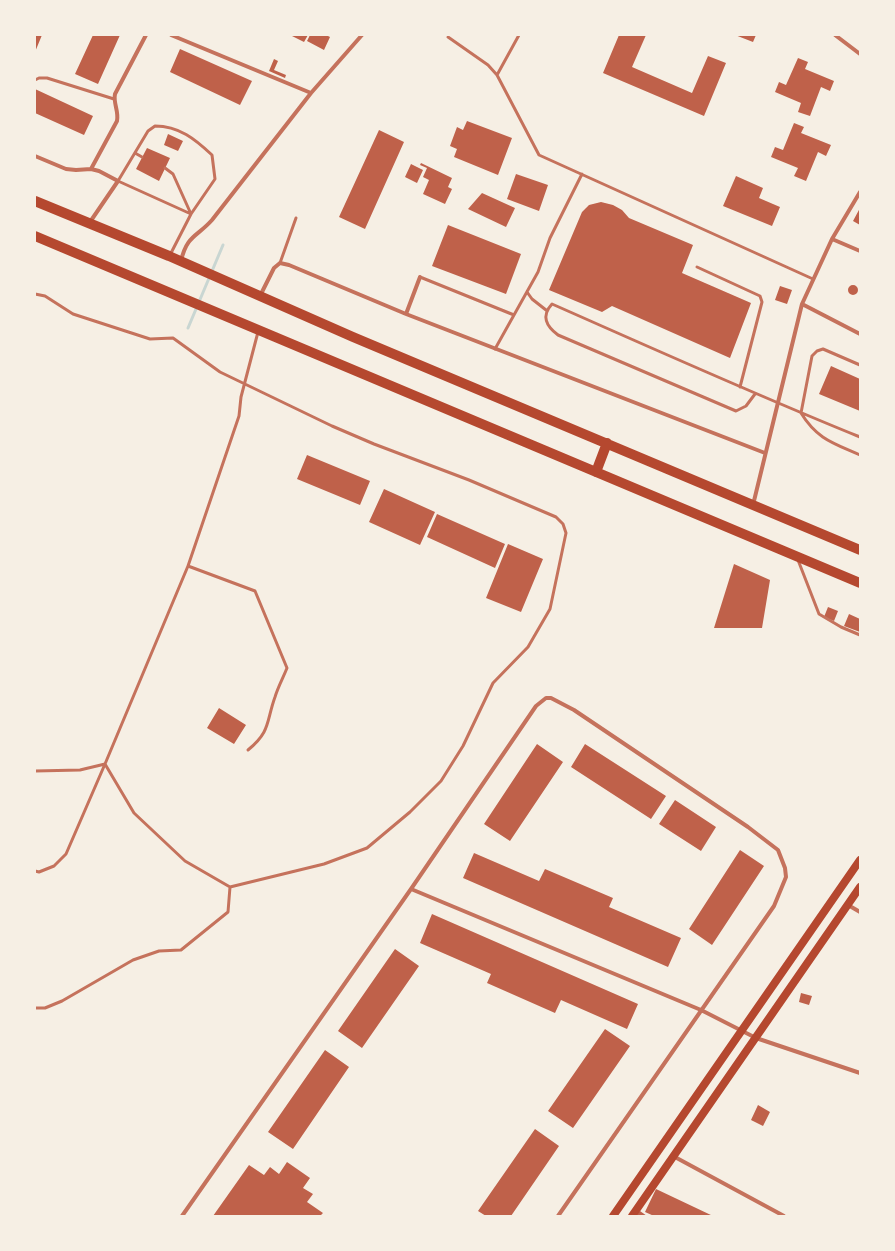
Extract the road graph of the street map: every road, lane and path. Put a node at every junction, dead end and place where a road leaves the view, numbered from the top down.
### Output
1 (146, 35) edge
2 (171, 35) edge
3 (362, 35) edge
4 (519, 35) edge
5 (835, 35) edge
6 (448, 37) dead end
7 (860, 54) edge
8 (497, 75) junction
9 (35, 80) edge
10 (311, 93) junction
11 (114, 100) junction
12 (135, 153) junction
13 (35, 156) edge
14 (142, 157) dead end
15 (91, 168) junction
16 (165, 168) dead end
17 (582, 174) junction
18 (118, 181) junction
19 (860, 192) edge
20 (35, 201) edge
21 (191, 214) junction
22 (296, 218) dead end
23 (88, 224) junction
24 (35, 236) edge
25 (832, 239) junction
26 (860, 251) edge
27 (169, 256) junction
28 (181, 262) junction
29 (280, 263) junction
30 (697, 267) dead end
31 (420, 277) joint
32 (813, 278) junction
33 (526, 292) junction
34 (35, 294) edge
35 (260, 297) junction
36 (802, 304) junction
37 (546, 310) junction
38 (406, 314) junction
39 (514, 315) junction
40 (259, 330) junction
41 (860, 334) edge
42 (495, 348) junction
43 (860, 365) edge
44 (246, 383) junction
45 (740, 387) junction
46 (754, 394) junction
47 (777, 404) junction
48 (801, 413) junction
49 (860, 437) edge
50 (607, 443) junction
51 (765, 453) junction
52 (860, 455) edge
53 (596, 472) junction
54 (753, 506) junction
55 (860, 550) edge
56 (797, 556) junction
57 (188, 566) junction
58 (860, 583) edge
59 (860, 635) edge
60 (248, 750) dead end
61 (105, 764) junction
62 (35, 771) edge
63 (860, 860) edge
64 (35, 871) edge
65 (230, 887) junction
66 (860, 887) edge
67 (411, 889) junction
68 (848, 905) junction
69 (860, 912) edge
70 (35, 1008) edge
71 (701, 1010) junction
72 (742, 1030) junction
73 (756, 1038) junction
74 (860, 1073) edge
75 (673, 1156) junction
76 (182, 1216) edge
77 (558, 1216) edge
78 (613, 1216) edge
79 (632, 1216) edge
80 (784, 1216) edge

1 - 11 street
2 - 10 street
3 - 10 street
4 - 8 lane
5 - 7 street
6 - 8 lane
8 - 17 lane
9 - 11 lane
10 - 28 street
11 - 15 street
12 - 14 lane
12 - 18 lane
12 - 21 lane
13 - 15 street
15 - 18 street
16 - 21 lane
17 - 32 lane
17 - 33 lane
18 - 21 lane
18 - 23 street
19 - 25 street
20 - 23 highway
21 - 27 lane
22 - 29 lane
23 - 27 highway
24 - 40 highway
25 - 26 street
25 - 32 street
27 - 28 highway
28 - 35 highway
29 - 35 street
29 - 38 street
30 - 45 lane
31 - 38 street
31 - 39 lane
32 - 36 street
33 - 37 lane
33 - 39 lane
34 - 44 lane
35 - 50 highway
36 - 41 street
36 - 47 street
37 - 45 lane
37 - 46 lane
38 - 42 street
39 - 42 lane
40 - 44 lane
40 - 53 highway
42 - 51 street
43 - 48 lane
44 - 57 lane
44 - 65 lane
45 - 46 lane
46 - 47 lane
47 - 48 lane
47 - 51 street
48 - 49 lane
48 - 52 lane
50 - 53 highway
50 - 54 highway
51 - 54 street
53 - 56 highway
54 - 55 highway
56 - 58 highway
56 - 59 lane
57 - 60 lane
57 - 61 lane
61 - 62 lane
61 - 64 lane
61 - 65 lane
63 - 72 main road
65 - 70 lane
66 - 68 main road
67 - 71 street
67 - 71 street
67 - 76 street
68 - 69 street
68 - 73 main road
71 - 72 street
71 - 77 street
72 - 73 street
72 - 78 main road
73 - 74 street
73 - 75 main road
75 - 79 main road
75 - 80 street

